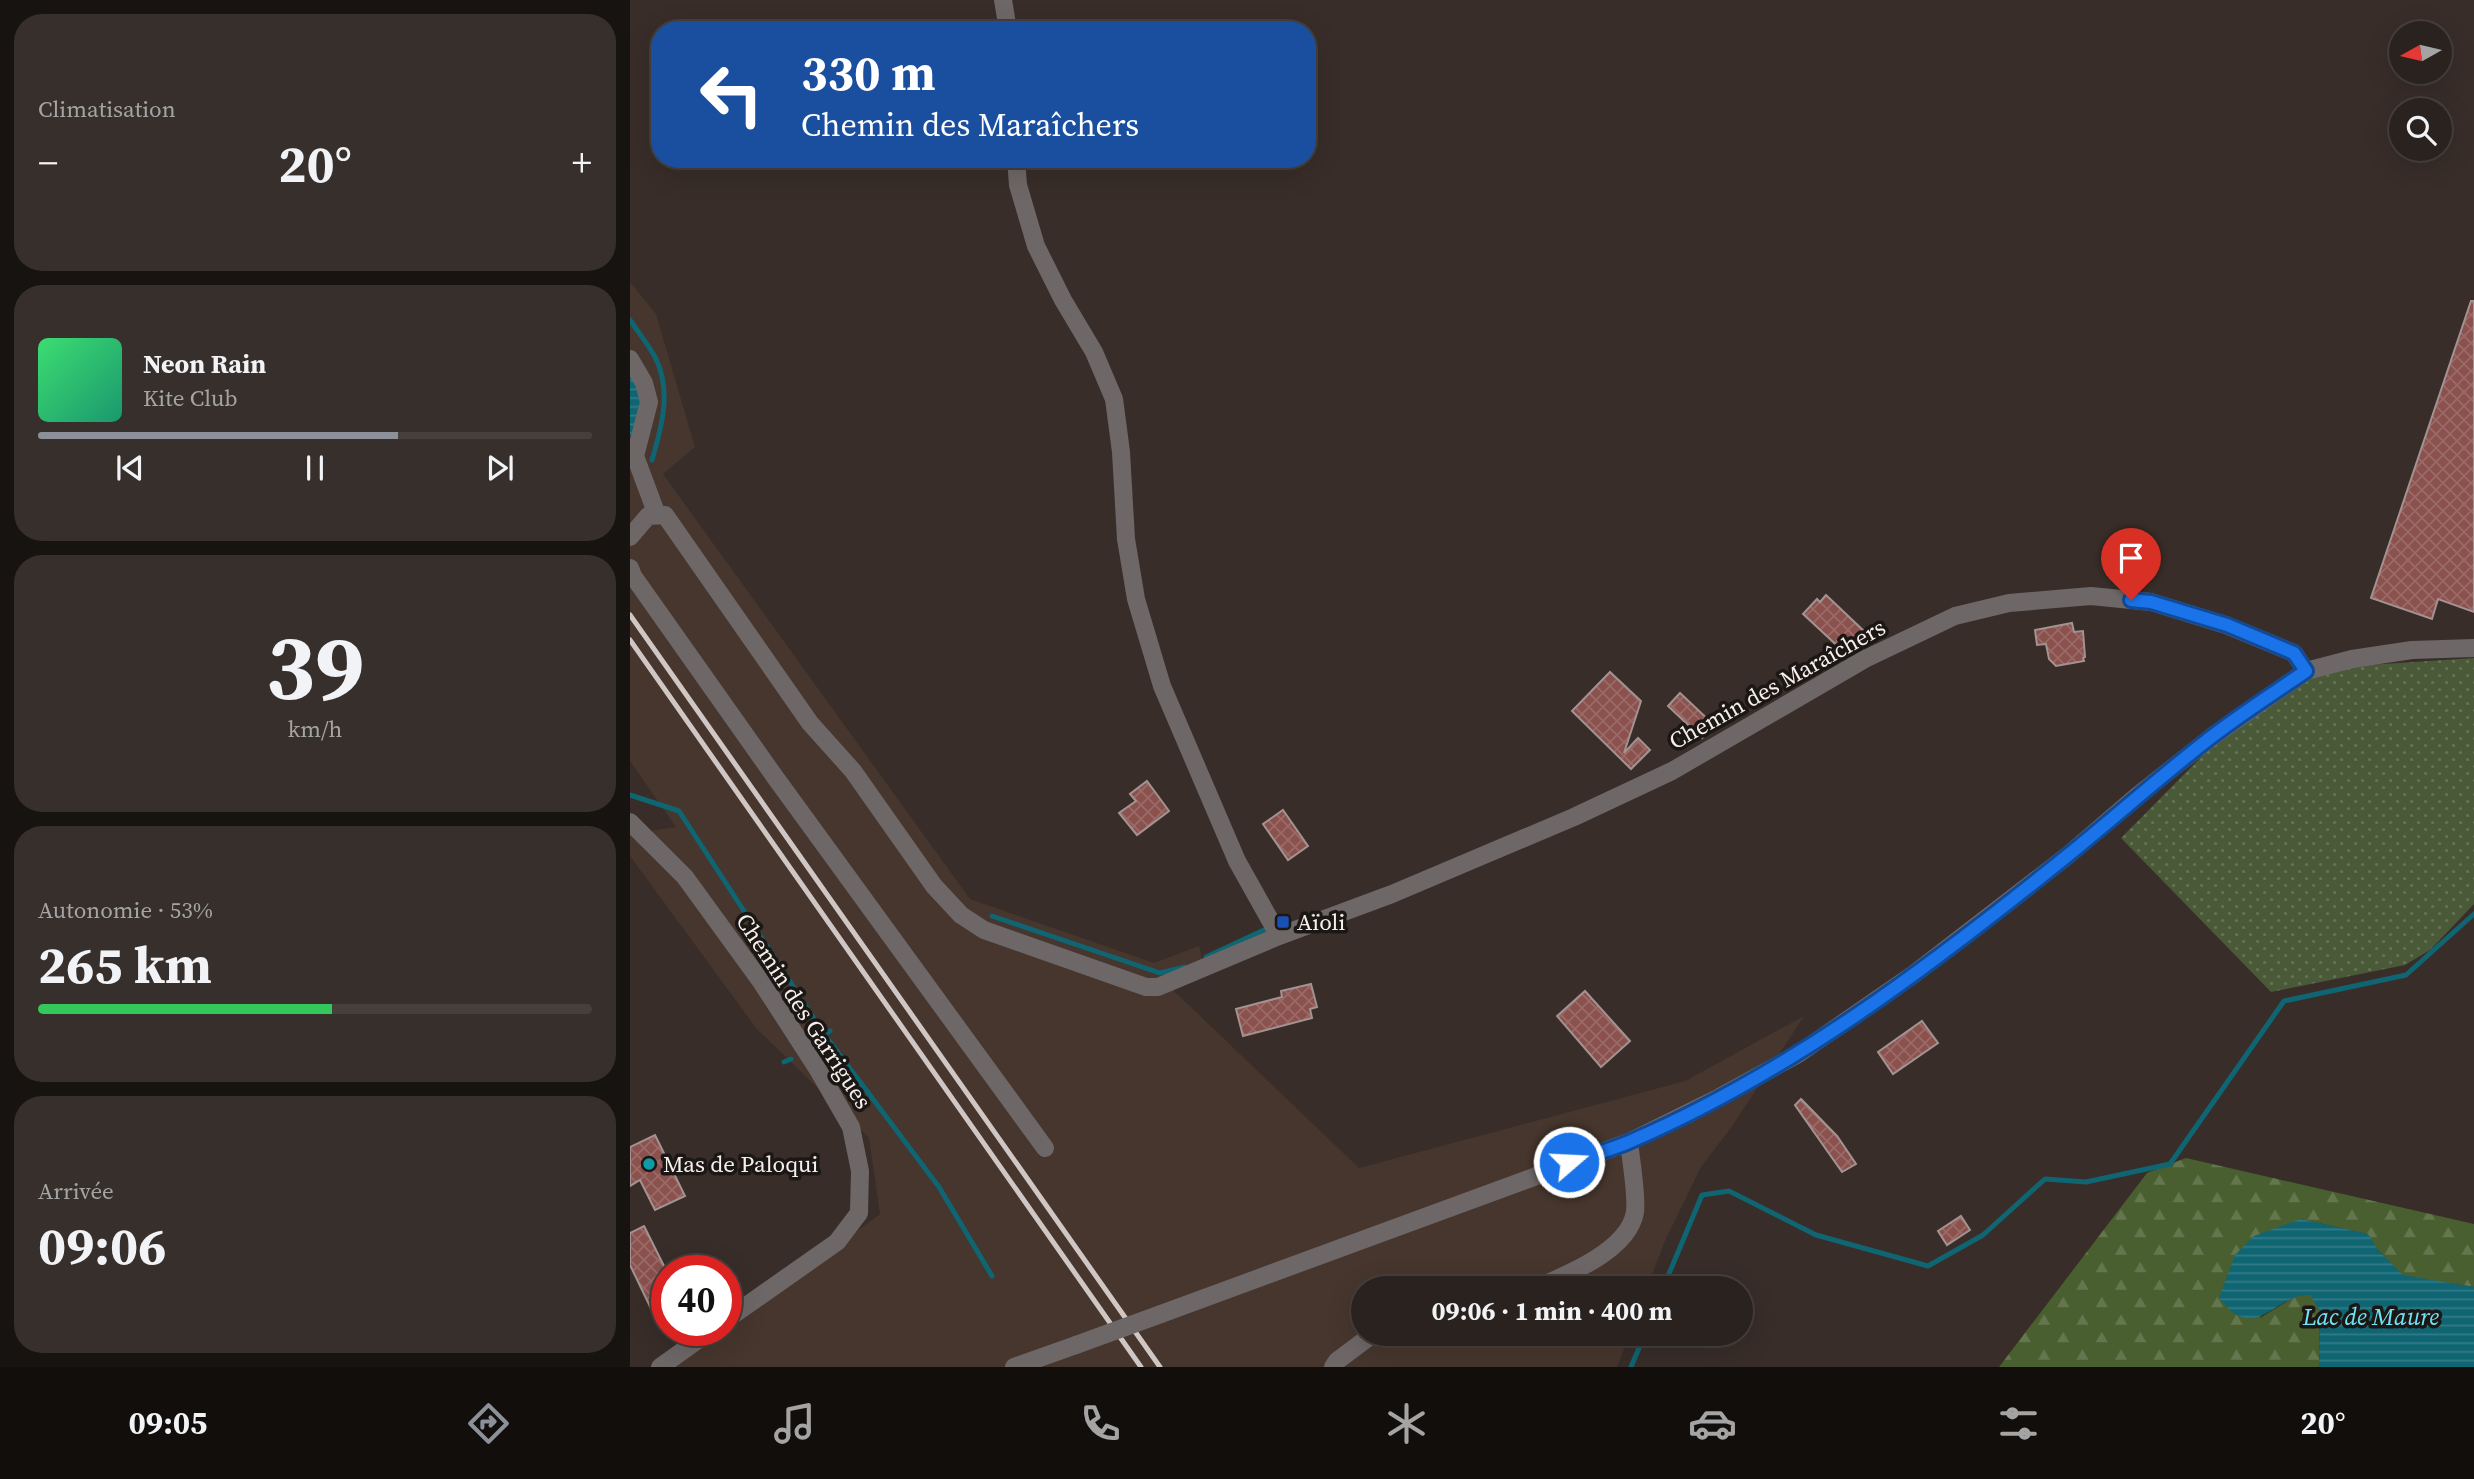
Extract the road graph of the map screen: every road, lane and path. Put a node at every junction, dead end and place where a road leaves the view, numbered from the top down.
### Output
1 (1003, 0) edge
2 (1006, 21) edge
3 (1017, 168) edge
4 (630, 359) edge
5 (657, 515) junction
6 (630, 537) edge
7 (630, 568) edge
8 (2474, 648) edge
9 (2306, 671) junction
10 (630, 822) edge
11 (1279, 936) junction
12 (1629, 1142) junction
13 (1045, 1148) dead end
14 (1566, 1276) edge
15 (742, 1309) edge
16 (690, 1346) edge
17 (1357, 1346) edge
18 (660, 1367) edge
19 (1014, 1367) edge
20 (1333, 1367) edge

1 - 2 street
3 - 11 street
4 - 5 street
5 - 6 street
5 - 11 street, Chemin des Maraîchers
7 - 13 street
8 - 9 street
9 - 11 street, Chemin des Maraîchers
9 - 12 street
10 - 15 street, Chemin des Garrigues
12 - 14 street
12 - 19 street, bridge
16 - 18 street
17 - 20 street

